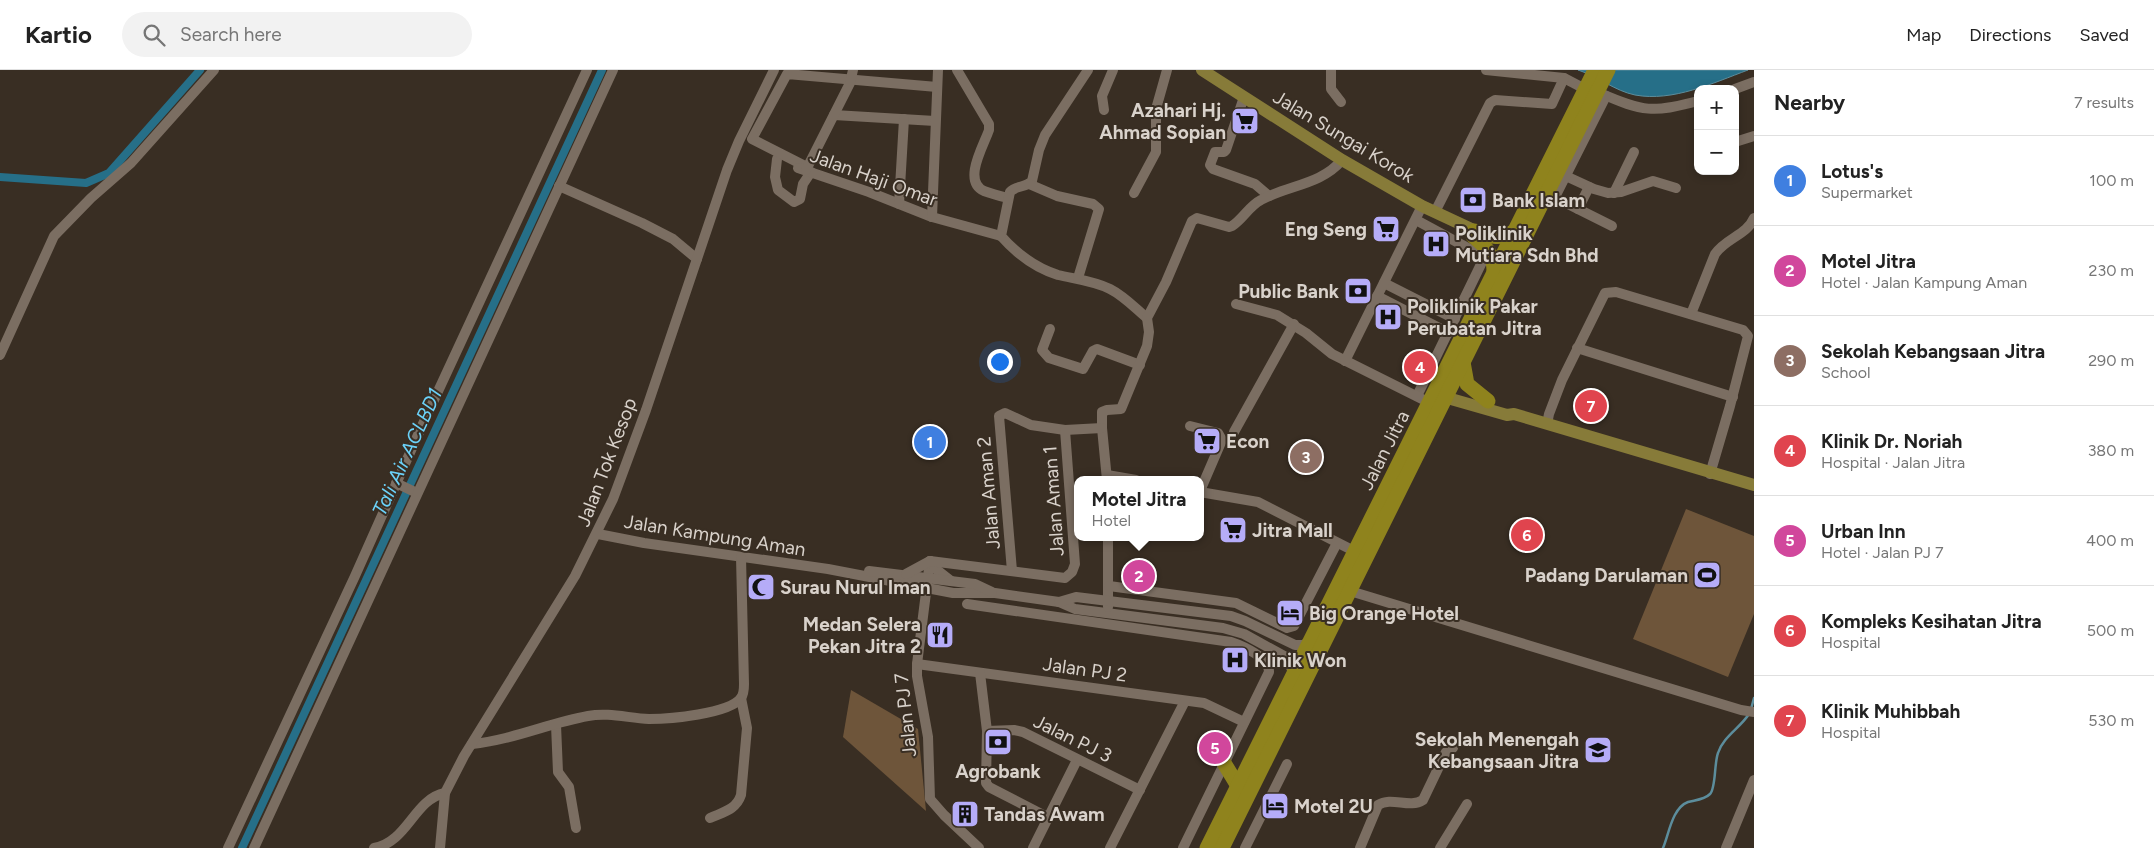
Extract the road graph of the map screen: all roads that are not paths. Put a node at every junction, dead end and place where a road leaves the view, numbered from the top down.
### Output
1 (214, 70) edge
2 (587, 70) edge
3 (613, 70) edge
4 (774, 70) edge
5 (938, 70) edge
6 (957, 70) edge
7 (1088, 70) edge
8 (1113, 70) edge
9 (1167, 70) edge
10 (1202, 70) edge
11 (1331, 70) edge
12 (1486, 70) edge
13 (1595, 70) edge
14 (1608, 70) edge
15 (788, 72) edge
16 (853, 74) edge
17 (1564, 78) junction
18 (1754, 82) edge
19 (937, 86) junction
20 (1739, 88) edge
21 (1595, 90) junction
22 (1244, 97) junction
23 (1341, 102) dead end
24 (1694, 102) edge
25 (1104, 110) dead end
26 (834, 115) junction
27 (904, 119) junction
28 (935, 121) junction
29 (1754, 136) edge
30 (739, 141) junction
31 (1739, 141) edge
32 (1634, 152) dead end
33 (777, 159) junction
34 (1342, 160) junction
35 (808, 170) junction
36 (1562, 174) junction
37 (1029, 184) junction
38 (559, 186) junction
39 (1589, 187) junction
40 (1676, 188) dead end
41 (1134, 193) dead end
42 (1614, 194) junction
43 (1551, 195) junction
44 (1269, 196) junction
45 (1008, 198) junction
46 (899, 204) junction
47 (1422, 206) junction
48 (1578, 209) junction
49 (1439, 214) junction
50 (932, 217) junction
51 (1754, 218) edge
52 (1416, 220) junction
53 (1612, 226) dead end
54 (1514, 232) junction
55 (1474, 233) junction
56 (1001, 236) junction
57 (1510, 252) junction
58 (697, 259) junction
59 (1494, 271) junction
60 (1078, 278) junction
61 (1384, 283) junction
62 (1377, 296) junction
63 (1236, 304) dead end
64 (1690, 314) junction
65 (1147, 318) junction
66 (1455, 319) junction
67 (1294, 324) junction
68 (1050, 329) dead end
69 (1449, 333) junction
70 (1577, 348) junction
71 (0, 355) edge
72 (1345, 360) junction
73 (1463, 362) junction
74 (1140, 365) junction
75 (1436, 395) junction
76 (1733, 397) junction
77 (1488, 400) junction
78 (1514, 414) junction
79 (1547, 424) junction
80 (1190, 426) dead end
81 (1102, 428) junction
82 (1065, 430) junction
83 (1234, 432) dead end
84 (1710, 474) junction
85 (1107, 476) edge
86 (1204, 483) edge
87 (1754, 486) edge
88 (406, 488) junction
89 (1204, 493) edge
90 (1074, 509) edge
91 (598, 534) junction
92 (1075, 541) edge
93 (1108, 541) edge
94 (1337, 542) junction
95 (1356, 552) junction
96 (741, 557) junction
97 (930, 561) junction
98 (828, 569) junction
99 (1012, 571) junction
100 (906, 574) junction
101 (955, 582) junction
102 (926, 583) junction
103 (1109, 586) junction
104 (1350, 591) junction
105 (995, 593) junction
106 (1059, 602) junction
107 (1109, 602) junction
108 (967, 604) dead end
109 (1108, 613) junction
110 (1311, 641) junction
111 (917, 664) junction
112 (980, 673) junction
113 (1294, 675) junction
114 (741, 698) junction
115 (1185, 701) junction
116 (1754, 712) edge
117 (1244, 722) junction
118 (556, 725) junction
119 (987, 731) junction
120 (472, 744) junction
121 (1453, 748) dead end
122 (1077, 760) junction
123 (1224, 763) junction
124 (1287, 764) dead end
125 (1754, 780) edge
126 (1238, 786) junction
127 (1140, 790) junction
128 (445, 793) junction
129 (1467, 804) dead end
130 (710, 818) dead end
131 (1049, 818) junction
132 (576, 828) dead end
133 (228, 848) edge
134 (254, 848) edge
135 (374, 848) edge
136 (440, 848) edge
137 (978, 848) edge
138 (1034, 848) edge
139 (1110, 848) edge
140 (1183, 848) edge
141 (1207, 848) edge
142 (1222, 848) edge
143 (1245, 848) edge
144 (1360, 848) edge
145 (1440, 848) edge
146 (1726, 848) edge

1 - 71 street
2 - 88 street
3 - 38 street
4 - 30 street, Jalan Tok Kesop
5 - 19 street
6 - 45 street
7 - 37 street
8 - 25 street
9 - 41 street
10 - 22 main road, Jalan Sungai Korok
11 - 23 street
12 - 17 street
13 - 21 highway, Jalan Jitra
14 - 21 highway, Jalan Jitra
15 - 16 street
15 - 35 street
16 - 19 street
16 - 26 street
17 - 21 street
17 - 49 street
18 - 20 street
19 - 28 street
21 - 24 street
21 - 36 highway, Jalan Jitra
21 - 54 highway, Jalan Jitra
22 - 34 main road, Jalan Sungai Korok
22 - 44 street
26 - 27 street
26 - 35 street
27 - 28 street
27 - 46 street
28 - 50 street
29 - 31 street
30 - 33 street, Jalan Haji Omar
30 - 58 street, Jalan Tok Kesop
32 - 42 street
33 - 35 street, Jalan Haji Omar
33 - 35 street
34 - 44 street
34 - 47 main road, Jalan Sungai Korok
35 - 46 street, Jalan Haji Omar
36 - 39 street
36 - 43 highway, Jalan Jitra
37 - 45 street
37 - 60 street
38 - 58 street
38 - 88 street
39 - 42 street
39 - 48 street
40 - 42 street
43 - 48 street
43 - 57 highway, Jalan Jitra
44 - 65 street
45 - 56 street
46 - 50 street, Jalan Haji Omar
47 - 49 main road, Jalan Sungai Korok
47 - 52 street
48 - 53 street
49 - 55 main road, Jalan Sungai Korok
50 - 56 street, Jalan Haji Omar
51 - 64 street
52 - 61 street
52 - 66 street
54 - 55 highway
54 - 57 highway, Jalan Jitra
55 - 57 main road, Jalan Sungai Korok
55 - 59 highway
56 - 60 street
57 - 59 highway, Jalan Jitra
57 - 73 highway, Jalan Jitra
58 - 91 street, Jalan Tok Kesop
59 - 75 highway, Jalan Jitra
60 - 65 street
61 - 62 street
61 - 66 street
62 - 69 street
62 - 72 street
63 - 67 street
64 - 70 street
64 - 76 street
65 - 74 street
66 - 69 street
67 - 72 street
67 - 83 street
68 - 74 street
69 - 75 street
70 - 76 street
70 - 79 street
72 - 75 street
73 - 75 highway, Jalan Jitra
73 - 77 highway
74 - 81 street
75 - 77 main road
75 - 78 main road
75 - 95 highway, Jalan Jitra
75 - 104 highway, Jalan Jitra
76 - 84 street
77 - 78 main road
78 - 79 main road
79 - 84 main road
80 - 86 street
81 - 82 street, Jalan Aman 1
81 - 85 street
82 - 90 street, Jalan Aman 1
82 - 99 street, Jalan Aman 2
84 - 87 main road
88 - 133 street
88 - 134 street
89 - 94 street
91 - 96 street, Jalan Kampung Aman
91 - 120 street, Jalan Tok Kesop
92 - 99 street, Jalan Aman 1
93 - 103 street
94 - 95 street
94 - 103 street
95 - 110 highway, Jalan Jitra
96 - 98 street, Jalan Kampung Aman
96 - 114 street
97 - 99 street
97 - 100 street
97 - 101 street
97 - 102 street, Jalan PJ 7
98 - 100 street, Jalan Kampung Aman
98 - 102 street, Jalan Kampung Aman
100 - 102 street, Jalan Kampung Aman
101 - 102 street, Jalan Kampung Aman
101 - 105 street, Jalan Kampung Aman
102 - 105 street, Jalan Kampung Aman
102 - 111 street, Jalan PJ 7
103 - 107 street
104 - 116 street
104 - 142 highway, Jalan Jitra
105 - 106 street, Jalan Kampung Aman
106 - 107 street, Jalan Kampung Aman
106 - 109 street, Jalan Kampung Aman
107 - 109 street
107 - 110 street, Jalan Kampung Aman
108 - 117 street
109 - 113 street, Jalan Kampung Aman
110 - 113 highway, Jalan Jitra
111 - 112 street, Jalan PJ 2
111 - 137 street, Jalan PJ 7
112 - 115 street, Jalan PJ 2
112 - 119 street
113 - 126 highway, Jalan Jitra
114 - 118 street
114 - 130 street
115 - 117 street, Jalan PJ 2
115 - 127 street
117 - 123 street
118 - 120 street
118 - 132 street
119 - 122 street, Jalan PJ 3
119 - 131 street
120 - 128 street, Jalan Tok Kesop
121 - 144 street
122 - 127 street, Jalan PJ 3
122 - 131 street
123 - 126 highway
123 - 140 street
124 - 143 street
125 - 146 street
126 - 141 highway, Jalan Jitra
127 - 139 street
128 - 135 street
128 - 136 street, Jalan Tok Kesop
129 - 145 street
131 - 138 street

